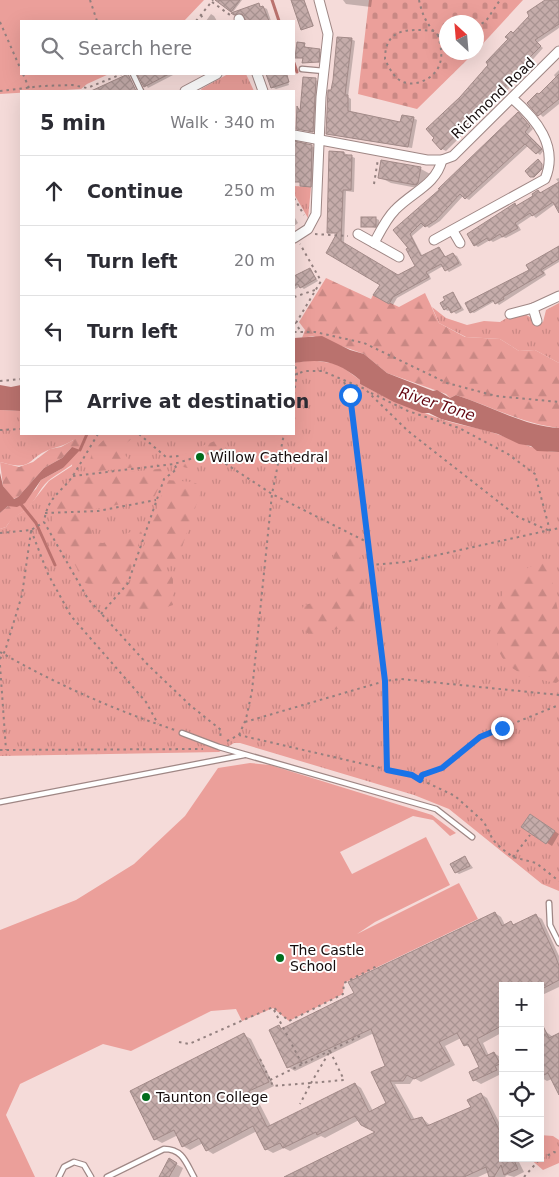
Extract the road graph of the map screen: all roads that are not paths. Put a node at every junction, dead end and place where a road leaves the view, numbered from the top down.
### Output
1 (319, 0) edge
2 (559, 51) edge
3 (302, 69) dead end
4 (324, 71) junction
5 (133, 75) edge
6 (215, 75) edge
7 (257, 75) edge
8 (141, 90) edge
9 (188, 90) edge
10 (263, 90) edge
11 (512, 98) junction
12 (295, 135) edge
13 (319, 140) junction
14 (442, 160) junction
15 (453, 231) junction
16 (358, 234) road end
17 (295, 237) edge
18 (434, 240) dead end
19 (374, 243) junction
20 (460, 244) dead end
21 (399, 256) dead end
22 (559, 296) edge
23 (534, 308) junction
24 (510, 314) dead end
25 (537, 321) dead end
26 (182, 732) road end
27 (248, 755) junction
28 (0, 802) edge
29 (472, 837) dead end
30 (549, 903) dead end
31 (559, 943) edge
32 (59, 1177) edge
33 (91, 1177) edge
34 (107, 1177) edge
35 (194, 1177) edge

1 - 4 street
2 - 11 street, Richmond Road
3 - 4 lane
4 - 13 street
5 - 8 lane
6 - 9 street
7 - 10 street
11 - 14 street, Richmond Road
11 - 15 street
12 - 13 street
13 - 14 street
13 - 17 street
14 - 19 street, Richmond Road
15 - 18 street
15 - 20 street
16 - 19 street
19 - 21 street
22 - 23 street
23 - 24 street
23 - 25 street
26 - 27 lane
27 - 28 lane
27 - 29 lane
30 - 31 lane
32 - 33 lane
34 - 35 lane

